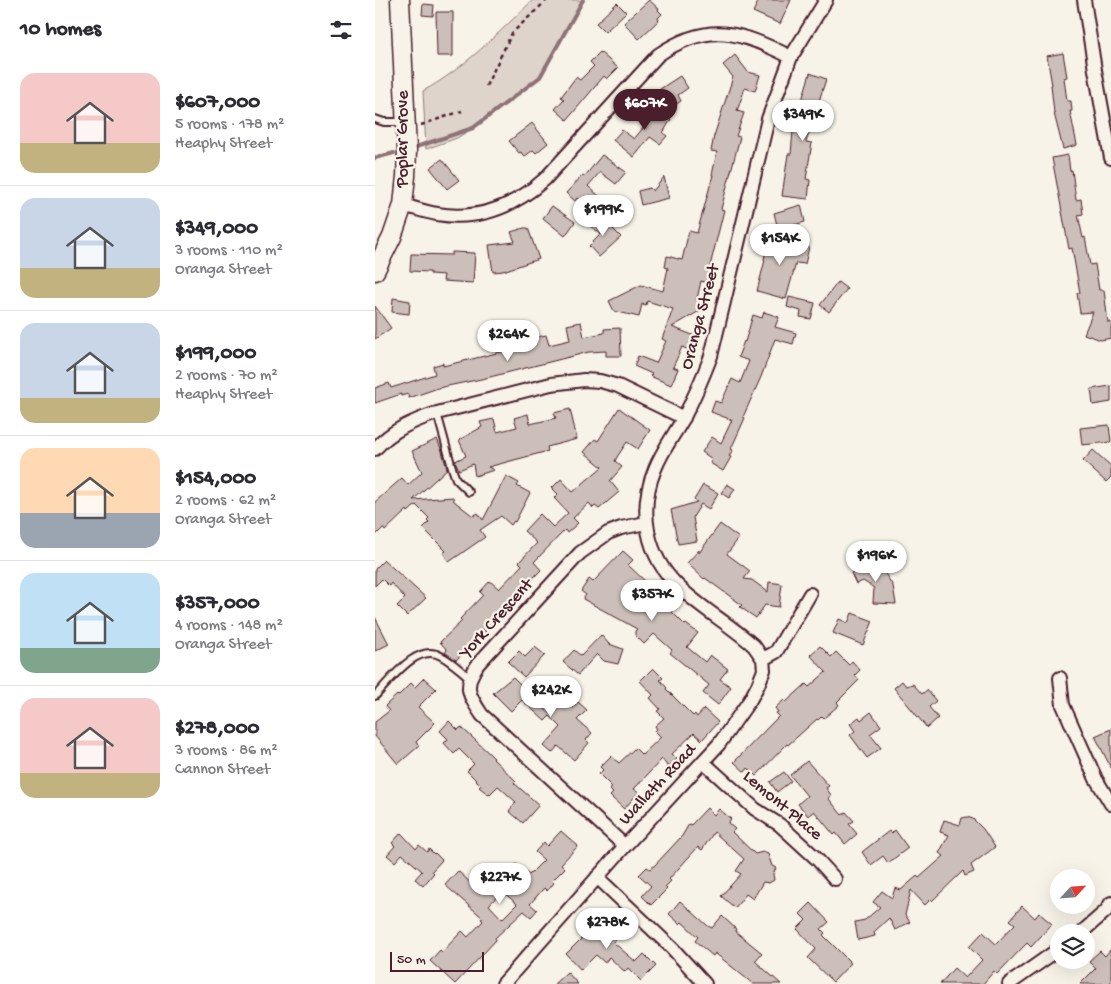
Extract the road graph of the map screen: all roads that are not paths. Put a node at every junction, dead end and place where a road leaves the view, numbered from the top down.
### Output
1 (400, 0) edge
2 (826, 0) edge
3 (1084, 0) edge
4 (791, 57) junction
5 (375, 119) edge
6 (405, 126) junction
7 (1111, 158) edge
8 (403, 205) junction
9 (375, 271) edge
10 (437, 413) junction
11 (684, 418) junction
12 (375, 449) edge
13 (469, 492) dead end
14 (646, 523) junction
15 (810, 594) dead end
16 (763, 659) junction
17 (469, 677) junction
18 (1060, 678) dead end
19 (375, 696) edge
20 (703, 762) junction
21 (1111, 804) edge
22 (625, 846) junction
23 (597, 877) junction
24 (835, 879) dead end
25 (1111, 903) edge
26 (1091, 924) edge
27 (1050, 955) edge
28 (503, 984) edge
29 (705, 984) edge
30 (1009, 984) edge

1 - 6 street, Poplar Grove
2 - 4 street, Oranga Street
3 - 7 street
4 - 8 street
4 - 11 street, Oranga Street
5 - 6 lane
6 - 8 street, Poplar Grove
8 - 9 street, Poplar Grove
10 - 11 street
10 - 12 street
10 - 13 lane
11 - 14 street, Oranga Street
14 - 16 street, Oranga Street
14 - 17 street, York Crescent
15 - 16 street
16 - 20 street, Wallath Road
17 - 19 lane
17 - 22 street, York Crescent
18 - 21 street
20 - 22 street, Wallath Road
20 - 24 street, Lemont Place
22 - 23 street, Wallath Road
23 - 28 street, Wallath Road
23 - 29 street
25 - 26 street
27 - 30 street

